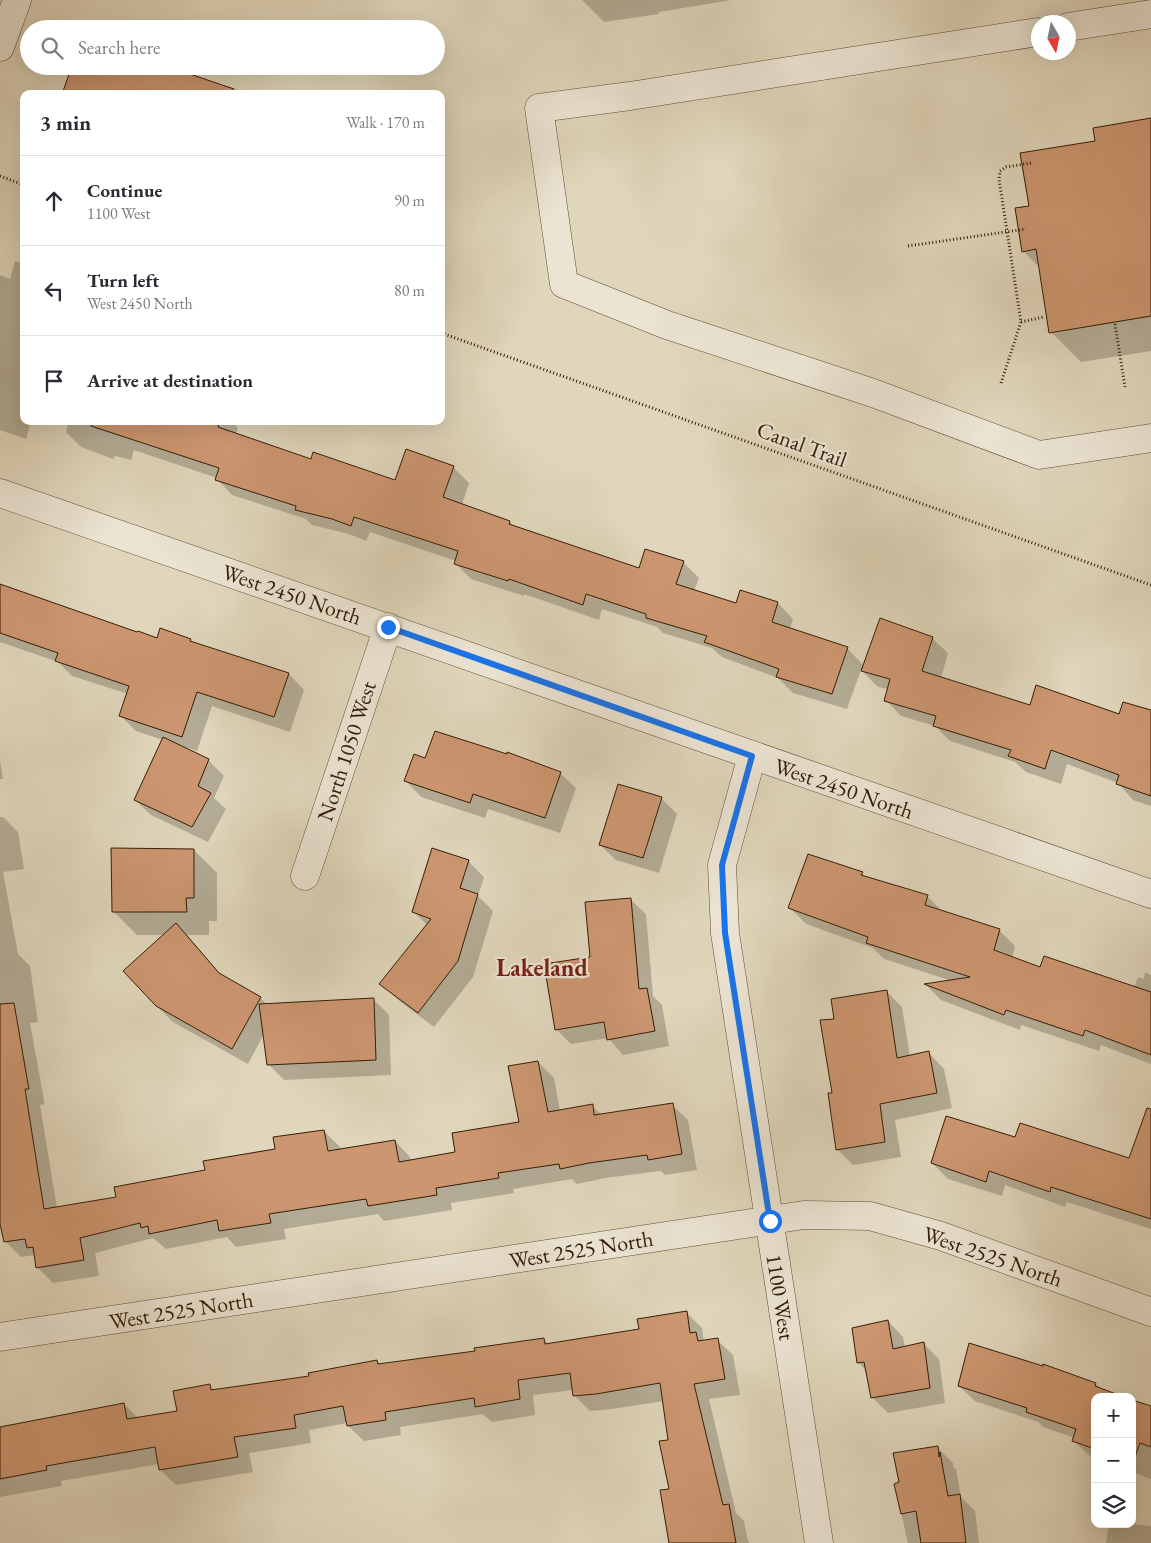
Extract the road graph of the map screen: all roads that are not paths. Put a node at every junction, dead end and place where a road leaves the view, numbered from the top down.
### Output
1 (16, 0) edge
2 (1151, 14) edge
3 (1076, 26) edge
4 (1031, 33) edge
5 (0, 47) edge
6 (1151, 438) edge
7 (0, 494) edge
8 (388, 627) junction
9 (752, 756) junction
10 (305, 876) dead end
11 (1151, 894) edge
12 (770, 1221) junction
13 (1151, 1312) edge
14 (0, 1337) edge
15 (819, 1543) edge

1 - 5 street
2 - 3 street
4 - 6 street
7 - 8 street, West 2450 North
8 - 9 street, West 2450 North
8 - 10 street, North 1050 West
9 - 11 street, West 2450 North
9 - 12 street, 1100 West
12 - 13 street, West 2525 North
12 - 14 street, West 2525 North
12 - 15 street, 1100 West

